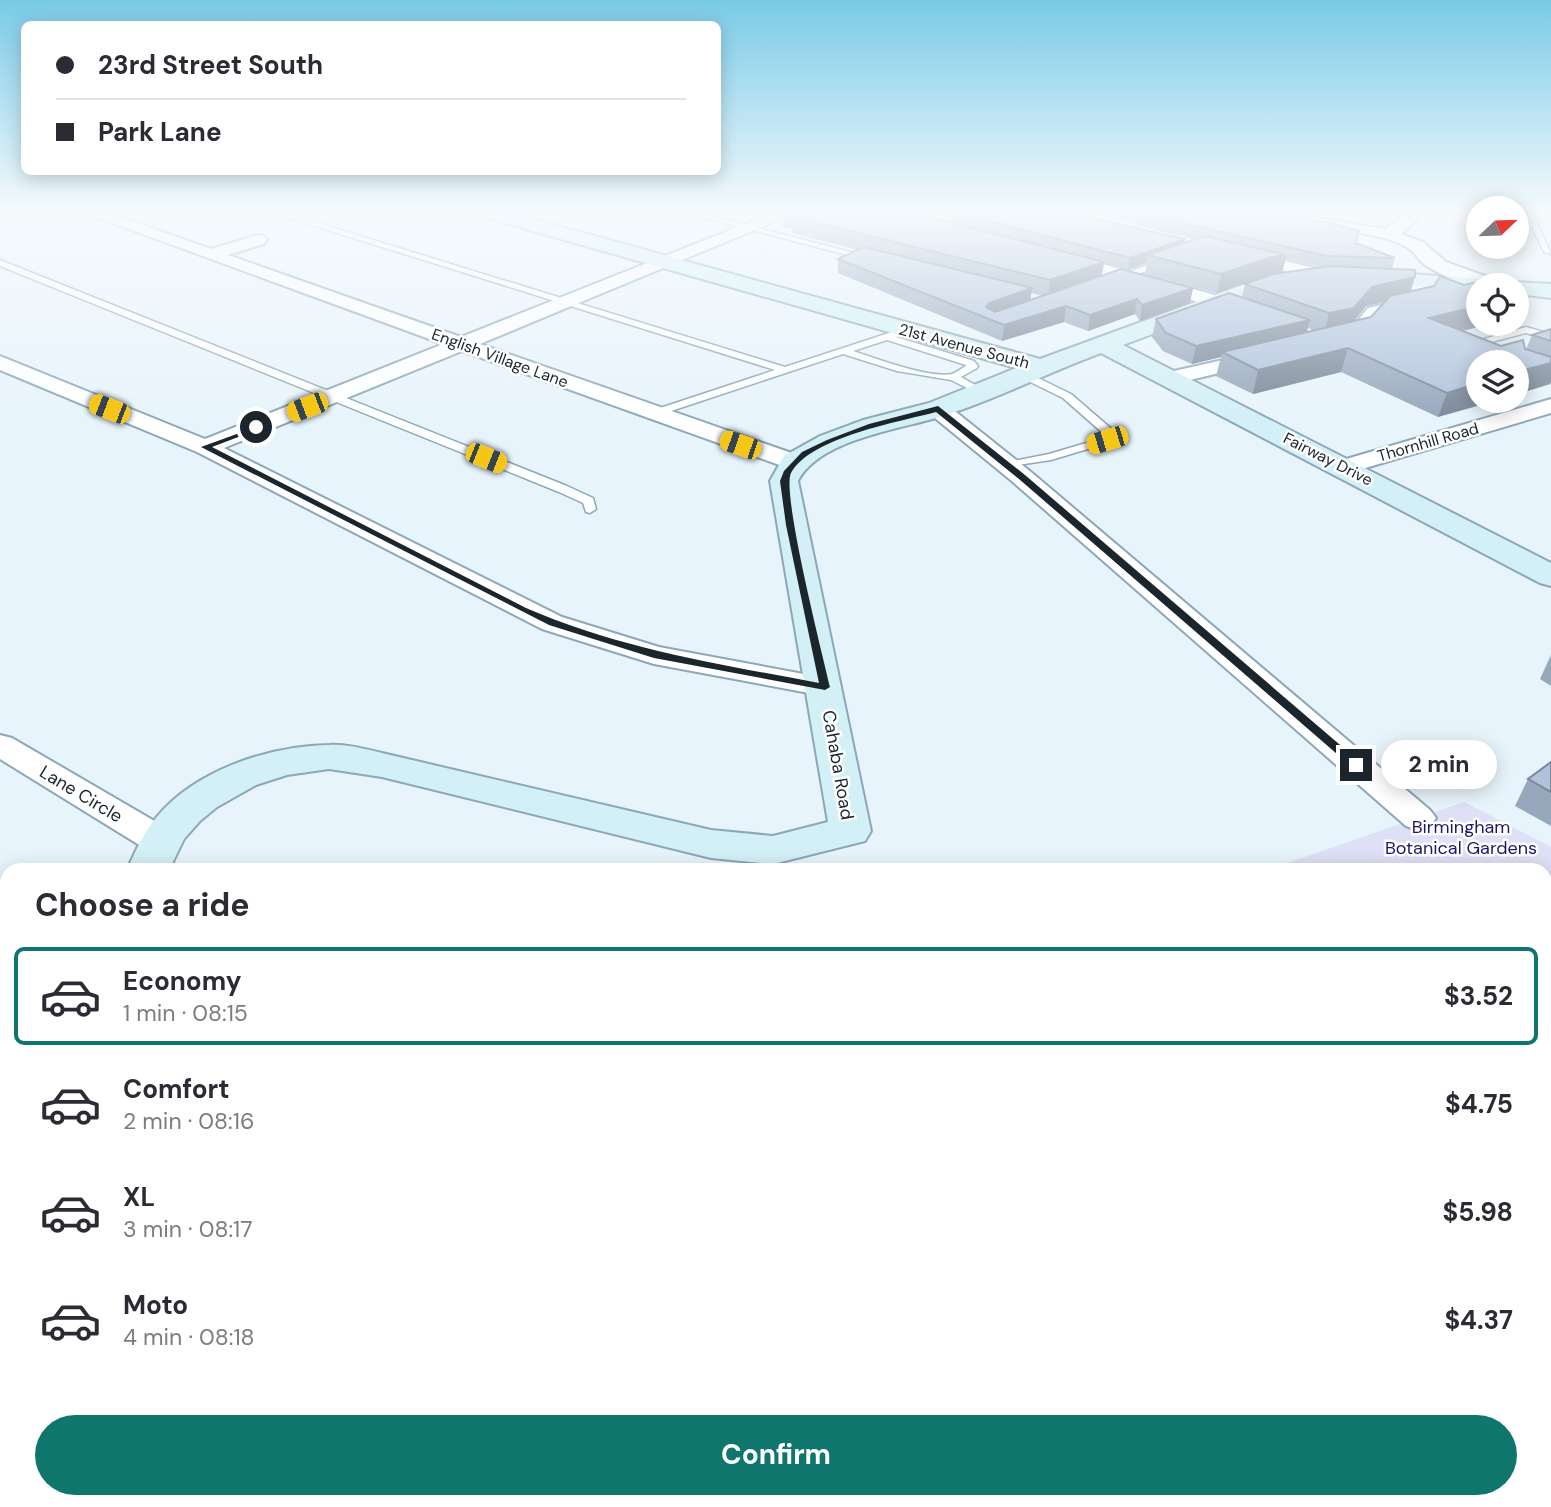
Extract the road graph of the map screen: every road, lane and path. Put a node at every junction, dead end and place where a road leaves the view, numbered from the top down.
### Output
1 (45, 281) edge
2 (287, 281) edge
3 (497, 281) edge
4 (618, 281) edge
5 (723, 281) edge
6 (1106, 281) edge
7 (1146, 281) edge
8 (1289, 281) edge
9 (1420, 281) edge
10 (1425, 281) edge
11 (1098, 284) edge
12 (1466, 284) edge
13 (1529, 289) edge
14 (1551, 291) edge
15 (567, 303) junction
16 (1228, 305) junction
17 (897, 334) junction
18 (1551, 337) edge
19 (1319, 341) edge
20 (463, 345) junction
21 (1104, 346) junction
22 (1478, 350) edge
23 (843, 351) junction
24 (1281, 353) edge
25 (0, 362) edge
26 (785, 370) junction
27 (1032, 370) junction
28 (1173, 378) junction
29 (967, 384) junction
30 (332, 397) junction
31 (1551, 406) edge
32 (938, 409) junction
33 (652, 414) junction
34 (205, 447) junction
35 (794, 462) junction
36 (1008, 465) junction
37 (1345, 467) junction
38 (590, 509) dead end
39 (1551, 576) edge
40 (825, 687) junction
41 (0, 745) edge
42 (1418, 818) dead end
43 (155, 856) edge

1 - 30 lane
2 - 20 street, English Village Lane
3 - 15 lane
4 - 15 street
5 - 17 street, 21st Avenue South
6 - 11 lane
7 - 16 street
8 - 16 street
9 - 19 street
10 - 12 street
13 - 14 street
15 - 20 street
15 - 26 lane
16 - 21 street
17 - 23 lane
17 - 27 street, 21st Avenue South
17 - 29 lane
18 - 22 lane
20 - 30 street
20 - 33 street, English Village Lane
21 - 27 street
21 - 28 street, Fairway Drive
23 - 26 lane
23 - 29 lane
24 - 28 street
25 - 34 street
26 - 33 lane
27 - 29 street
27 - 36 lane
28 - 37 street, Fairway Drive
29 - 32 street
30 - 34 street
30 - 38 lane
31 - 37 street, Thornhill Road
32 - 35 street
32 - 36 street
33 - 35 street, English Village Lane
34 - 40 street
35 - 40 street, Cahaba Road
36 - 42 street
37 - 39 street, Fairway Drive
40 - 43 street, Cahaba Road
41 - 43 street, Lane Circle

